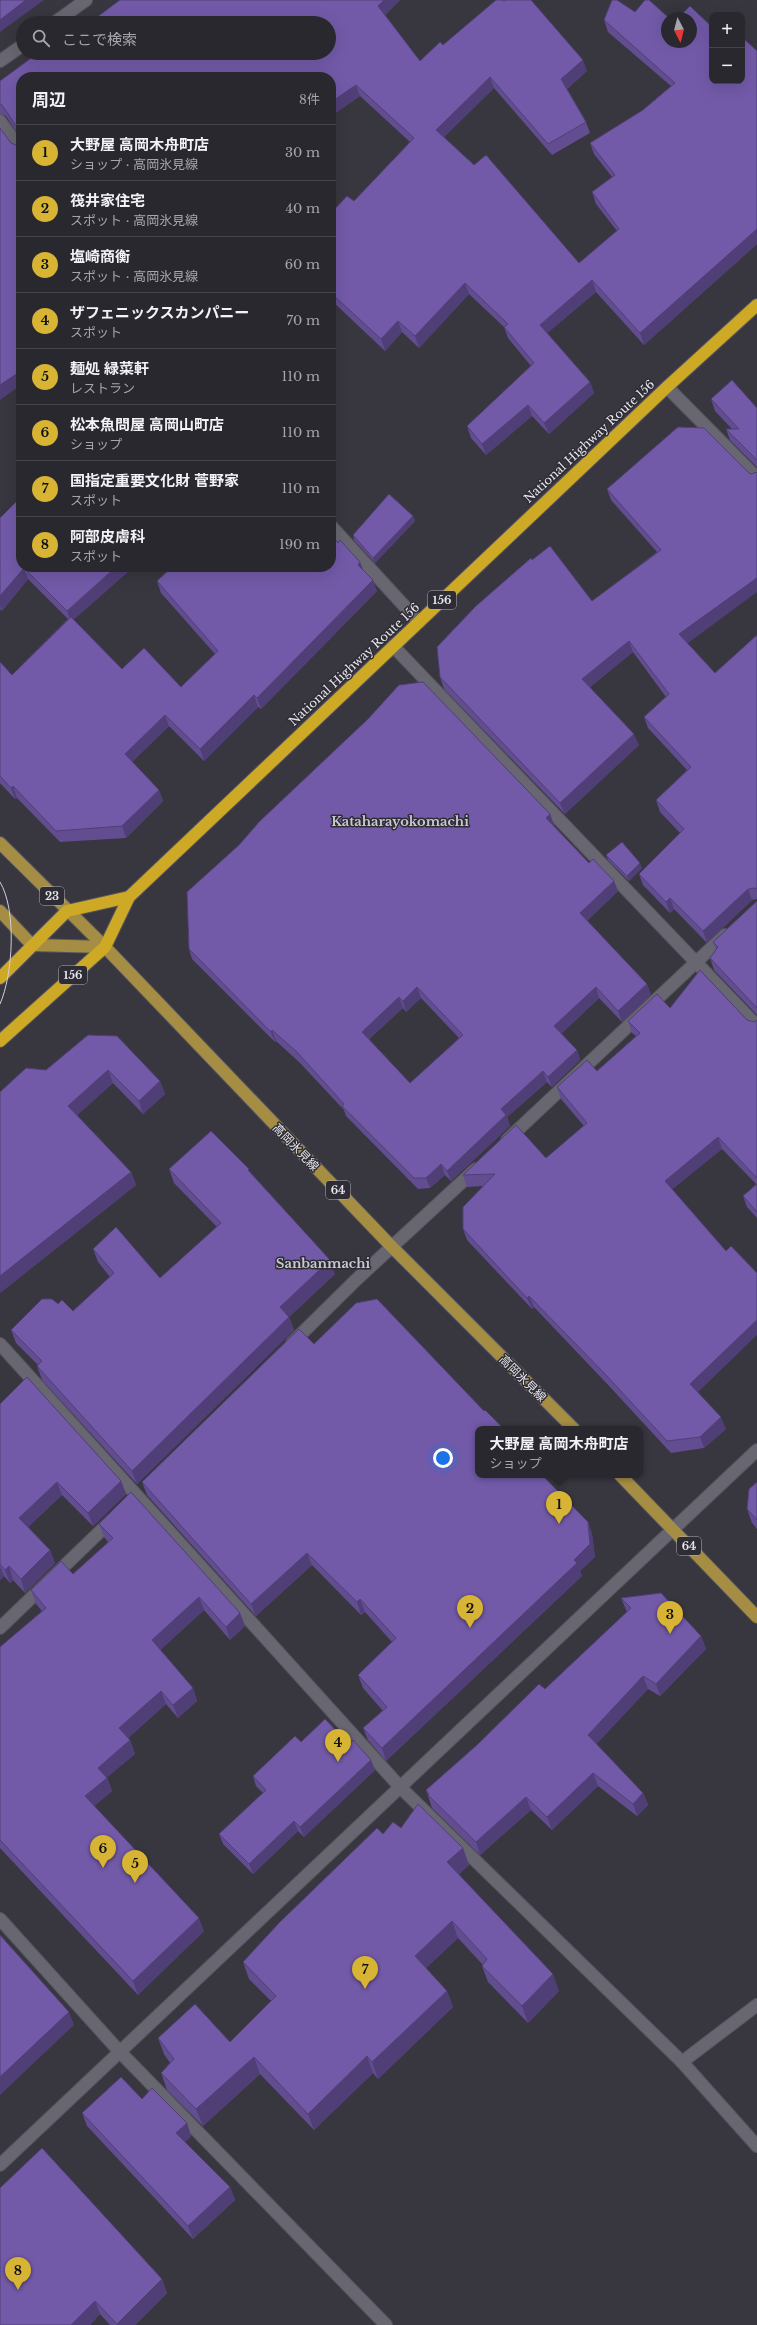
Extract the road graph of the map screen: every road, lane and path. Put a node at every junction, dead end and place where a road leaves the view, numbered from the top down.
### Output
1 (86, 0) edge
2 (64, 16) edge
3 (16, 50) edge
4 (0, 61) edge
5 (0, 121) edge
6 (16, 143) edge
7 (757, 305) edge
8 (667, 387) junction
9 (757, 478) edge
10 (336, 531) edge
11 (419, 622) junction
12 (394, 646) junction
13 (0, 843) edge
14 (129, 897) junction
15 (66, 911) junction
16 (0, 912) edge
17 (735, 926) edge
18 (32, 945) junction
19 (105, 947) junction
20 (697, 962) junction
21 (0, 978) edge
22 (757, 1026) edge
23 (0, 1041) edge
24 (498, 1148) edge
25 (487, 1158) edge
26 (392, 1247) junction
27 (0, 1344) edge
28 (284, 1351) edge
29 (571, 1426) edge
30 (757, 1450) edge
31 (623, 1478) edge
32 (148, 1485) edge
33 (133, 1499) junction
34 (119, 1513) edge
35 (673, 1528) junction
36 (757, 1617) edge
37 (0, 1628) edge
38 (401, 1788) junction
39 (0, 1919) edge
40 (757, 2005) edge
41 (120, 2052) junction
42 (682, 2062) junction
43 (757, 2146) edge
44 (0, 2165) edge
45 (386, 2325) edge

1 - 2 street
3 - 4 street
5 - 6 street
7 - 8 highway, National Highway Route 156 / 156
8 - 9 street
8 - 11 highway, National Highway Route 156 / 156
10 - 11 street
11 - 12 highway, National Highway Route 156 / 156
12 - 14 highway, National Highway Route 156 / 156
12 - 20 street
13 - 15 main road, 23
14 - 15 highway
14 - 19 highway, National Highway Route 156 / 156
15 - 18 highway
15 - 19 main road, 23
16 - 18 main road
17 - 20 street
18 - 19 main road
18 - 21 highway
19 - 23 highway, National Highway Route 156 / 156
19 - 26 main road, 高岡氷見線 / 64
20 - 22 street
20 - 24 street
25 - 26 street
26 - 28 street
26 - 29 main road, 高岡氷見線 / 64
27 - 33 street
30 - 35 street
31 - 35 main road, 64
32 - 33 street
33 - 38 street
34 - 37 street
35 - 36 main road, 64
35 - 38 street
38 - 41 street
38 - 42 street
39 - 41 street
40 - 42 street
41 - 44 street
41 - 45 street
42 - 43 street

